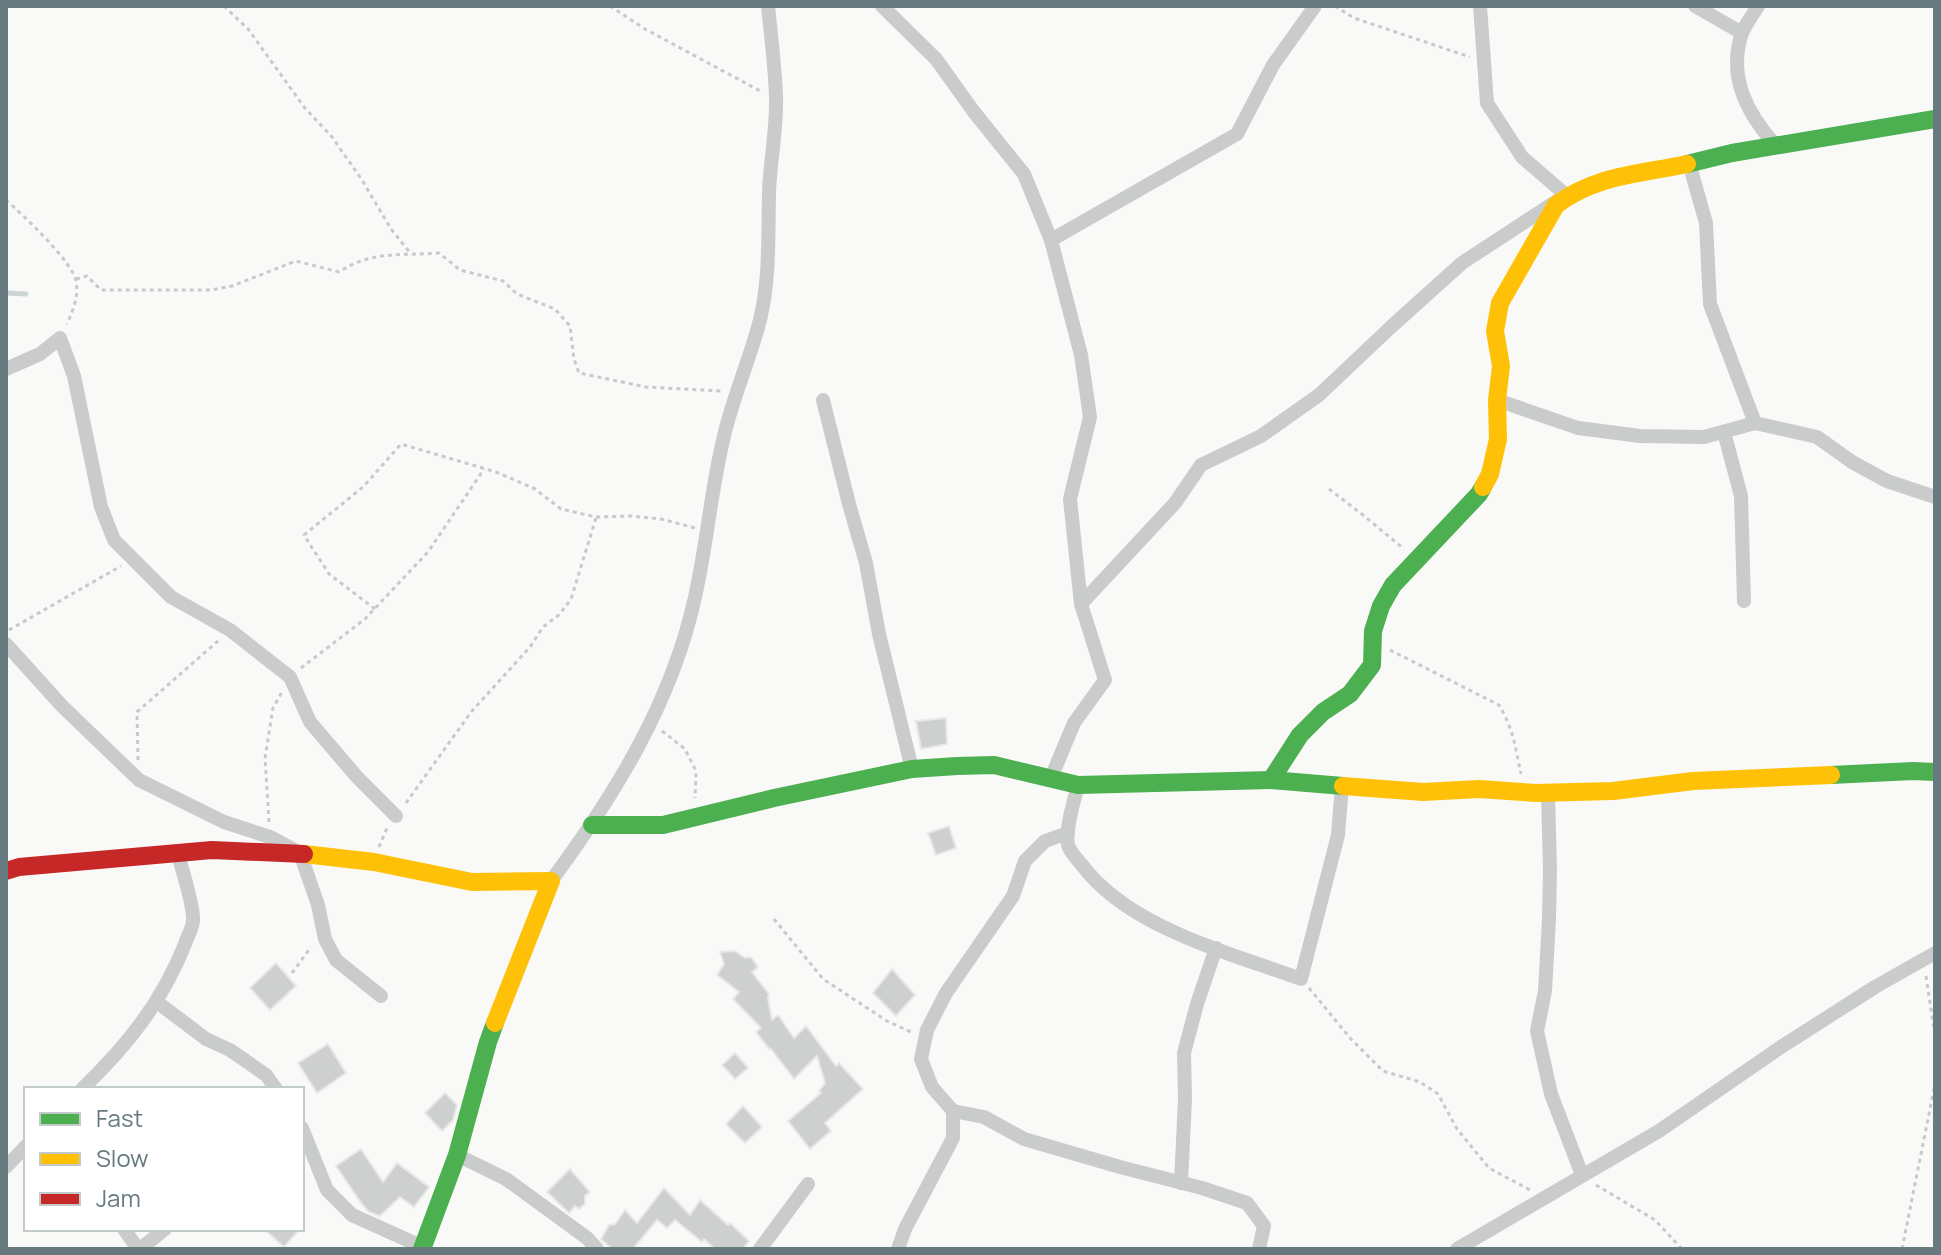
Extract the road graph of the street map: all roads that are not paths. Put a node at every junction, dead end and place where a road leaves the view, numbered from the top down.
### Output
1 (768, 6) edge
2 (882, 6) edge
3 (1315, 6) edge
4 (1480, 6) edge
5 (1695, 6) edge
6 (1758, 6) edge
7 (1742, 33) junction
8 (1935, 119) edge
9 (1777, 147) junction
10 (1689, 163) junction
11 (1566, 195) junction
12 (1051, 240) junction
13 (6, 369) edge
14 (823, 400) dead end
15 (1497, 400) junction
16 (1755, 423) junction
17 (1724, 432) junction
18 (1935, 497) edge
19 (1744, 601) dead end
20 (1081, 604) junction
21 (6, 644) edge
22 (912, 769) junction
23 (1935, 772) edge
24 (1051, 778) junction
25 (1271, 780) junction
26 (1078, 785) junction
27 (1342, 785) junction
28 (1542, 793) junction
29 (396, 816) road end
30 (592, 825) junction
31 (1068, 833) junction
32 (300, 853) junction
33 (178, 854) junction
34 (6, 871) edge
35 (551, 881) junction
36 (1216, 948) junction
37 (1929, 956) edge
38 (381, 996) dead end
39 (157, 1002) junction
40 (84, 1087) edge
41 (275, 1087) edge
42 (953, 1111) junction
43 (304, 1133) edge
44 (457, 1155) junction
45 (1582, 1175) junction
46 (1181, 1183) junction
47 (808, 1184) dead end
48 (126, 1231) edge
49 (162, 1231) edge
50 (422, 1248) edge
51 (139, 1249) edge
52 (597, 1249) edge
53 (760, 1249) edge
54 (898, 1249) edge
55 (1259, 1249) edge
56 (1457, 1249) edge

1 - 30 street
2 - 12 street
3 - 12 street
4 - 11 street
5 - 7 street
6 - 7 street
7 - 9 street
8 - 9 street
9 - 10 street
10 - 11 street
10 - 16 street
11 - 15 street
11 - 20 street
12 - 20 street
13 - 29 street
14 - 22 street
15 - 17 street
15 - 25 street
16 - 17 street
16 - 18 street
17 - 19 street
20 - 24 street
21 - 32 street
22 - 24 street
22 - 30 street
23 - 28 street
24 - 26 street
25 - 26 street
25 - 27 street
26 - 31 street
27 - 28 street
27 - 36 street
28 - 45 street
30 - 35 street
31 - 36 street
31 - 42 street
32 - 33 street
32 - 35 street
32 - 38 street
33 - 34 street
33 - 39 street
35 - 44 street
36 - 46 street
37 - 45 street
39 - 40 street
39 - 41 street
42 - 46 street
42 - 54 street
43 - 50 street
44 - 50 street
44 - 52 street
45 - 56 street
46 - 55 street
47 - 53 street
48 - 51 street
49 - 51 street

